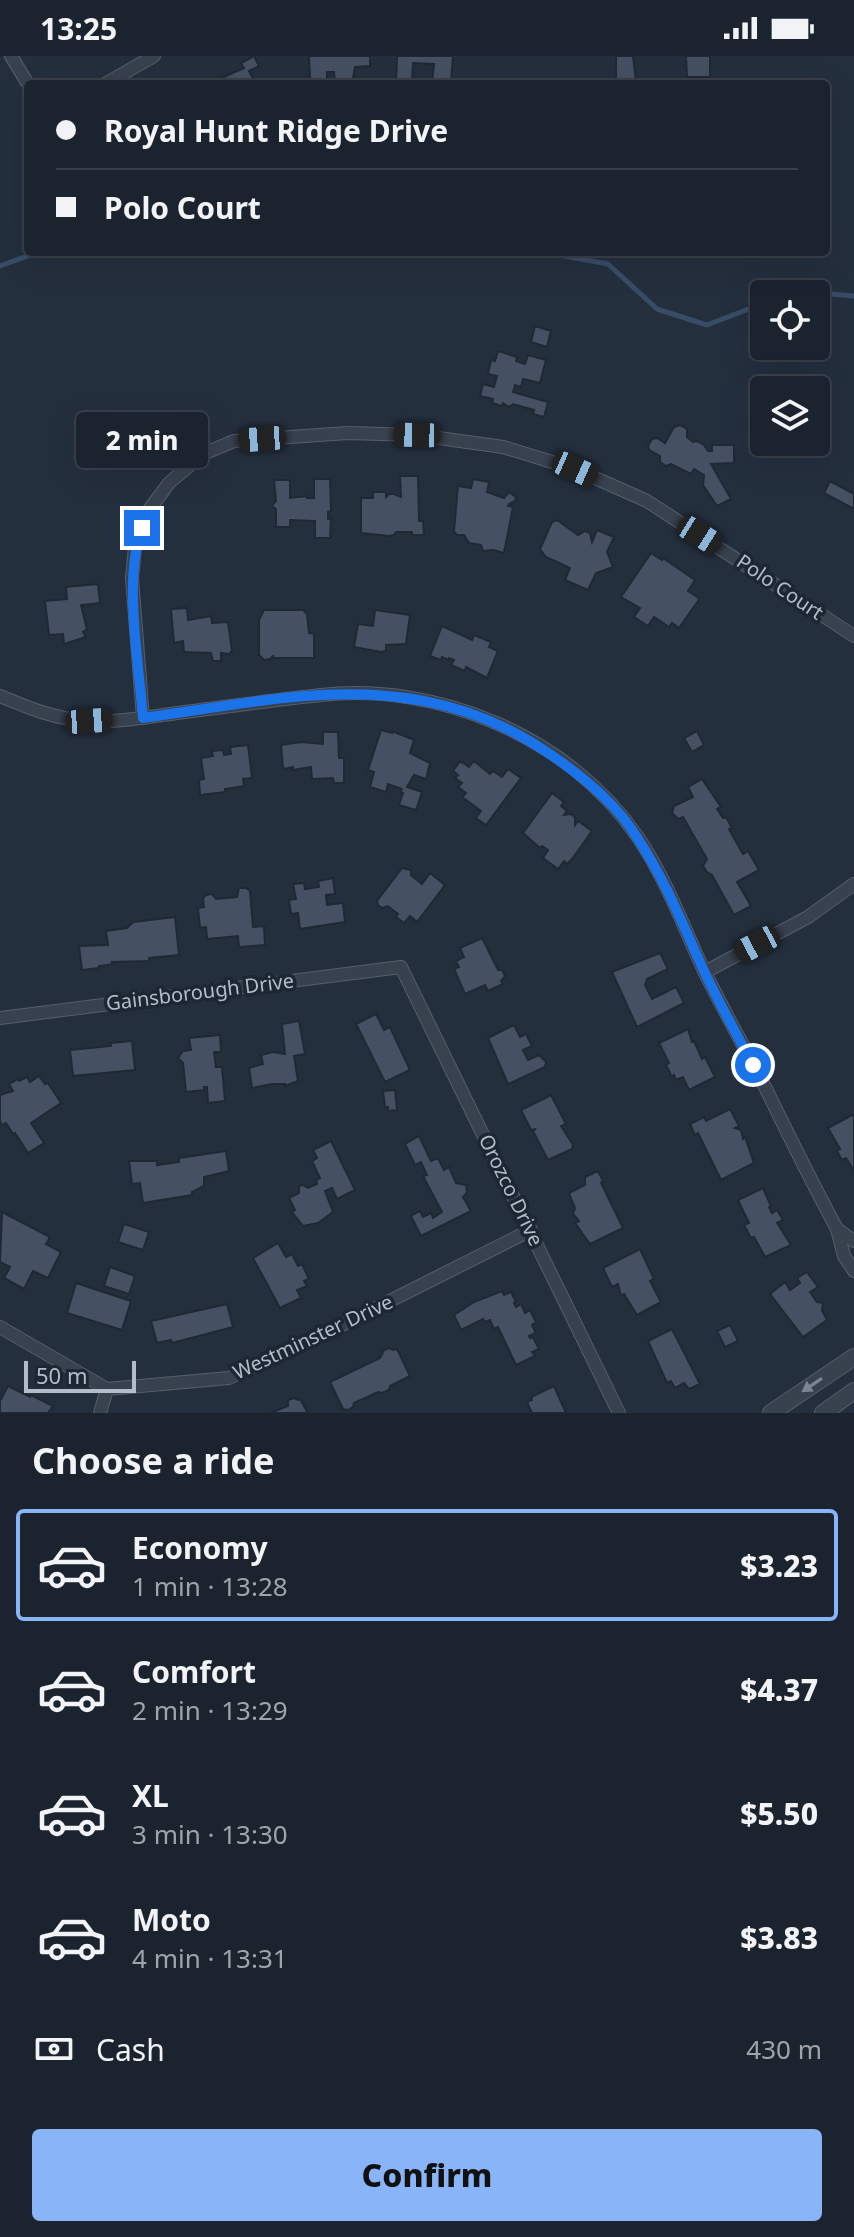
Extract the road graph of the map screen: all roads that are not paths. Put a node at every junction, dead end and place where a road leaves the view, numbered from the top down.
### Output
1 (11, 56) edge
2 (154, 56) edge
3 (26, 80) edge
4 (112, 80) edge
5 (854, 636) edge
6 (0, 696) edge
7 (143, 718) junction
8 (854, 884) edge
9 (401, 967) joint
10 (705, 972) junction
11 (0, 1018) edge
12 (837, 1229) junction
13 (531, 1230) junction
14 (854, 1241) edge
15 (854, 1271) edge
16 (0, 1327) edge
17 (854, 1357) edge
18 (107, 1389) junction
19 (854, 1391) edge
20 (100, 1413) edge
21 (619, 1413) edge
22 (771, 1413) edge
23 (823, 1413) edge

1 - 3 street
2 - 4 street
5 - 7 street, Polo Court
6 - 7 street
7 - 10 street
8 - 10 street
9 - 11 street, Gainsborough Drive
9 - 13 street, Orozco Drive
10 - 12 street
12 - 14 street
12 - 15 street
13 - 18 street, Westminster Drive
13 - 21 street, Orozco Drive
16 - 18 street
17 -> 22 street
18 - 20 street
19 - 23 street

